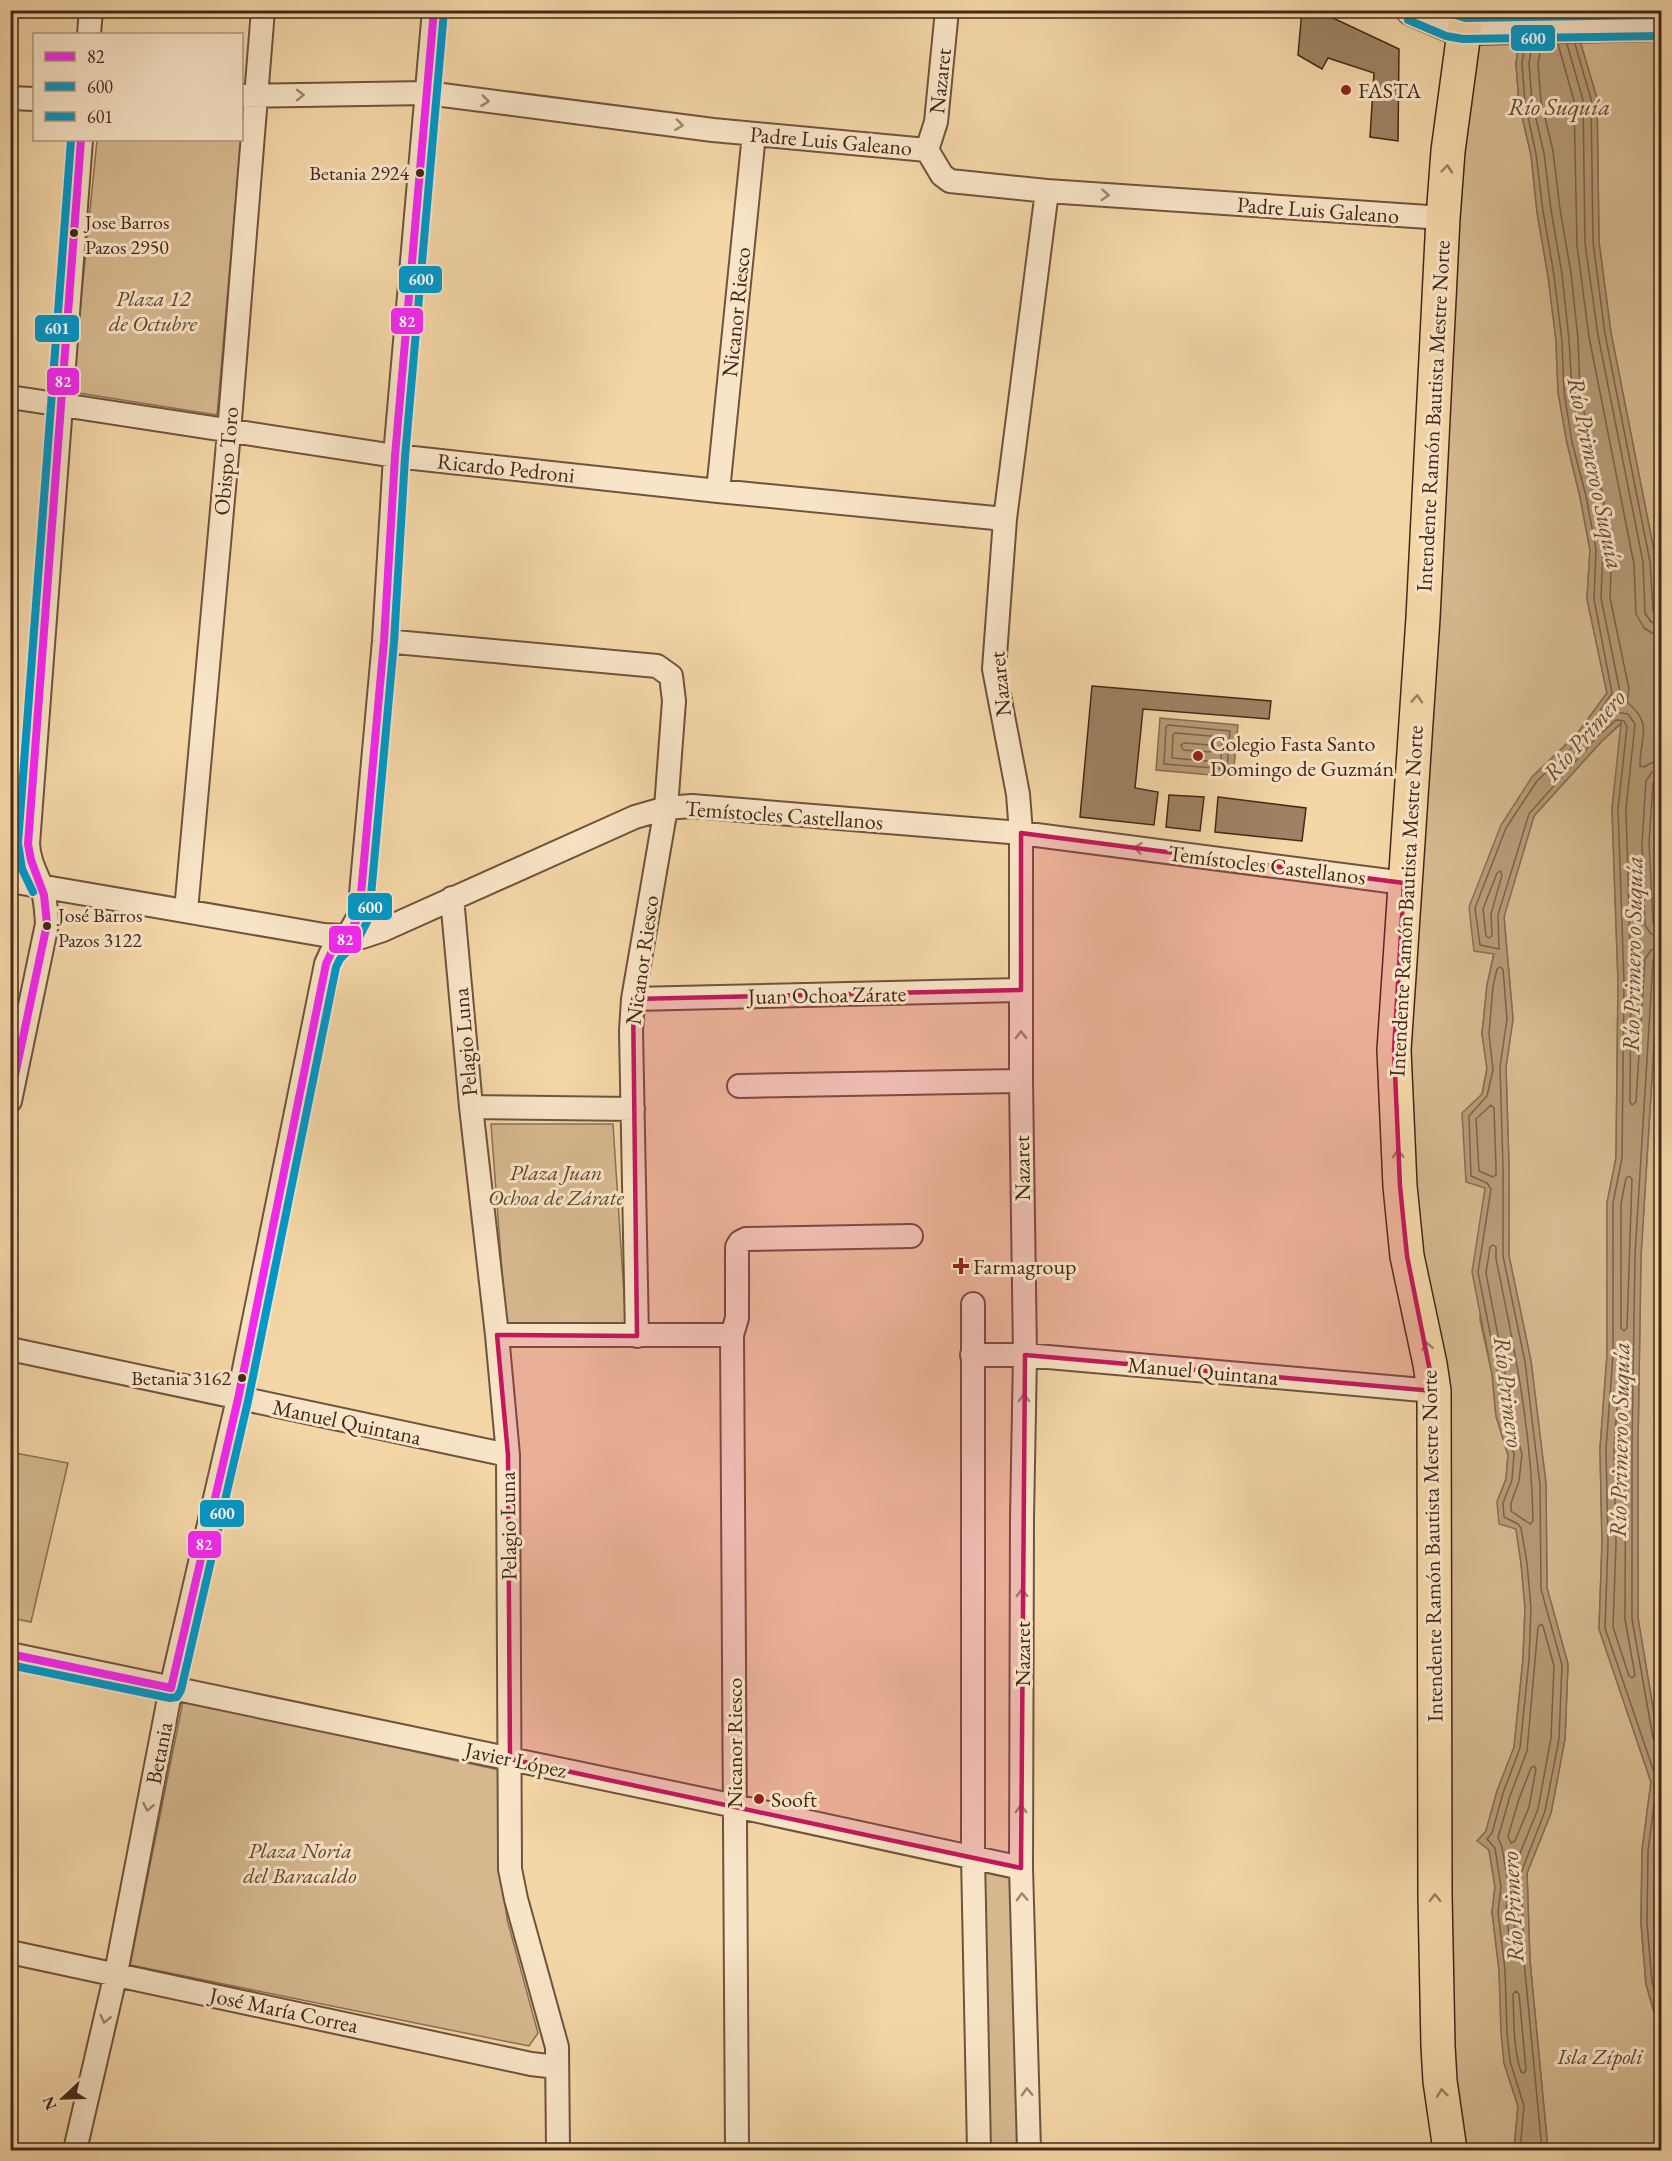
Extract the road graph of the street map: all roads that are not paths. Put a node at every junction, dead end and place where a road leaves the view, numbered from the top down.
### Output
1 (91, 10) edge
2 (263, 10) edge
3 (434, 10) edge
4 (946, 10) edge
5 (1412, 10) edge
6 (1470, 23) edge
7 (1662, 25) edge
8 (89, 33) edge
9 (427, 93) junction
10 (249, 96) edge
11 (10, 99) edge
12 (33, 99) edge
13 (754, 134) junction
14 (81, 141) edge
15 (927, 150) junction
16 (1047, 191) junction
17 (1443, 218) junction
18 (10, 397) edge
19 (61, 405) junction
20 (229, 432) junction
21 (394, 456) junction
22 (718, 491) junction
23 (1005, 519) junction
24 (384, 641) junction
25 (666, 808) junction
26 (1021, 832) junction
27 (10, 881) edge
28 (1404, 883) junction
29 (42, 887) junction
30 (452, 898) junction
31 (186, 910) junction
32 (347, 937) junction
33 (1021, 990) junction
34 (633, 999) junction
35 (1021, 1081) junction
36 (739, 1086) dead end
37 (10, 1101) edge
38 (471, 1107) junction
39 (633, 1109) junction
40 (911, 1236) dead end
41 (972, 1304) dead end
42 (497, 1335) junction
43 (637, 1335) junction
44 (732, 1335) junction
45 (10, 1349) edge
46 (972, 1355) junction
47 (1025, 1355) junction
48 (1434, 1391) junction
49 (238, 1399) junction
50 (508, 1455) junction
51 (10, 1654) edge
52 (171, 1688) junction
53 (510, 1759) junction
54 (735, 1806) junction
55 (973, 1857) junction
56 (1021, 1868) junction
57 (10, 1952) edge
58 (116, 1973) junction
59 (557, 2067) junction
60 (75, 2151) edge
61 (558, 2151) edge
62 (737, 2151) edge
63 (979, 2151) edge
64 (1029, 2151) edge
65 (1450, 2151) edge

1 - 8 street
2 - 10 street, Obispo Toro
3 - 9 street, Betania
4 - 15 street, Nazaret
5 - 6 main road
6 - 7 main road
17 -> 6 main road, Intendente Ramón Bautista Mestre Norte
10 -> 9 street, Padre Luis Galeano
9 -> 13 street, Padre Luis Galeano
9 - 21 street, Betania
10 - 20 street, Obispo Toro
11 - 12 street
13 - 15 street, Padre Luis Galeano
13 - 22 street, Nicanor Riesco
14 - 19 street
15 - 16 street, Padre Luis Galeano
16 -> 17 street, Padre Luis Galeano
16 - 23 street, Nazaret
28 -> 17 main road, Intendente Ramón Bautista Mestre Norte
18 - 19 street, Ricardo Pedroni
19 - 20 street, Ricardo Pedroni
19 - 29 street
20 - 21 street, Ricardo Pedroni
20 - 31 street, Obispo Toro
21 - 22 street, Ricardo Pedroni
21 - 24 street, Betania
22 - 23 street, Ricardo Pedroni
23 - 26 street, Nazaret
24 - 25 street, Nicanor Riesco
24 - 32 street, Betania
25 - 26 street, Temístocles Castellanos
25 - 30 street, Temístocles Castellanos
25 - 34 street, Nicanor Riesco
28 -> 26 street, Temístocles Castellanos
26 - 33 street, Nazaret
27 - 29 street, Temístocles Castellanos
48 -> 28 main road, Intendente Ramón Bautista Mestre Norte
29 - 31 street, Temístocles Castellanos
29 - 37 street
30 - 32 street, Temístocles Castellanos
30 - 38 street, Pelagio Luna
31 - 32 street, Temístocles Castellanos
32 - 49 street, Betania
33 - 34 street, Juan Ochoa Zárate
35 -> 33 street, Nazaret
34 - 39 street, Nicanor Riesco
35 - 36 street
35 - 47 street, Nazaret
38 - 39 street
38 - 42 street, Pelagio Luna
39 - 43 street, Nicanor Riesco
40 - 44 street, Nicanor Riesco
41 - 46 street
42 - 43 street
42 - 50 street, Pelagio Luna
43 - 44 street
44 - 54 street, Nicanor Riesco
45 - 49 street, Manuel Quintana
46 - 47 street, Manuel Quintana
46 - 55 street
47 - 48 street, Manuel Quintana
56 -> 47 street, Nazaret
65 -> 48 main road, Intendente Ramón Bautista Mestre Norte
49 - 50 street, Manuel Quintana
49 - 52 street, Betania
50 - 53 street, Pelagio Luna
51 - 52 street, Javier López
52 - 53 street, Javier López
52 -> 58 street, Betania
53 - 54 street, Javier López
53 - 59 street, Pelagio Luna
54 - 55 street, Javier López
54 - 62 street, Nicanor Riesco
55 - 56 street, Javier López
55 - 63 street
64 -> 56 street, Nazaret
57 - 58 street, José María Correa
58 - 59 street, José María Correa
58 -> 60 street, Betania
59 - 61 street, Pelagio Luna

